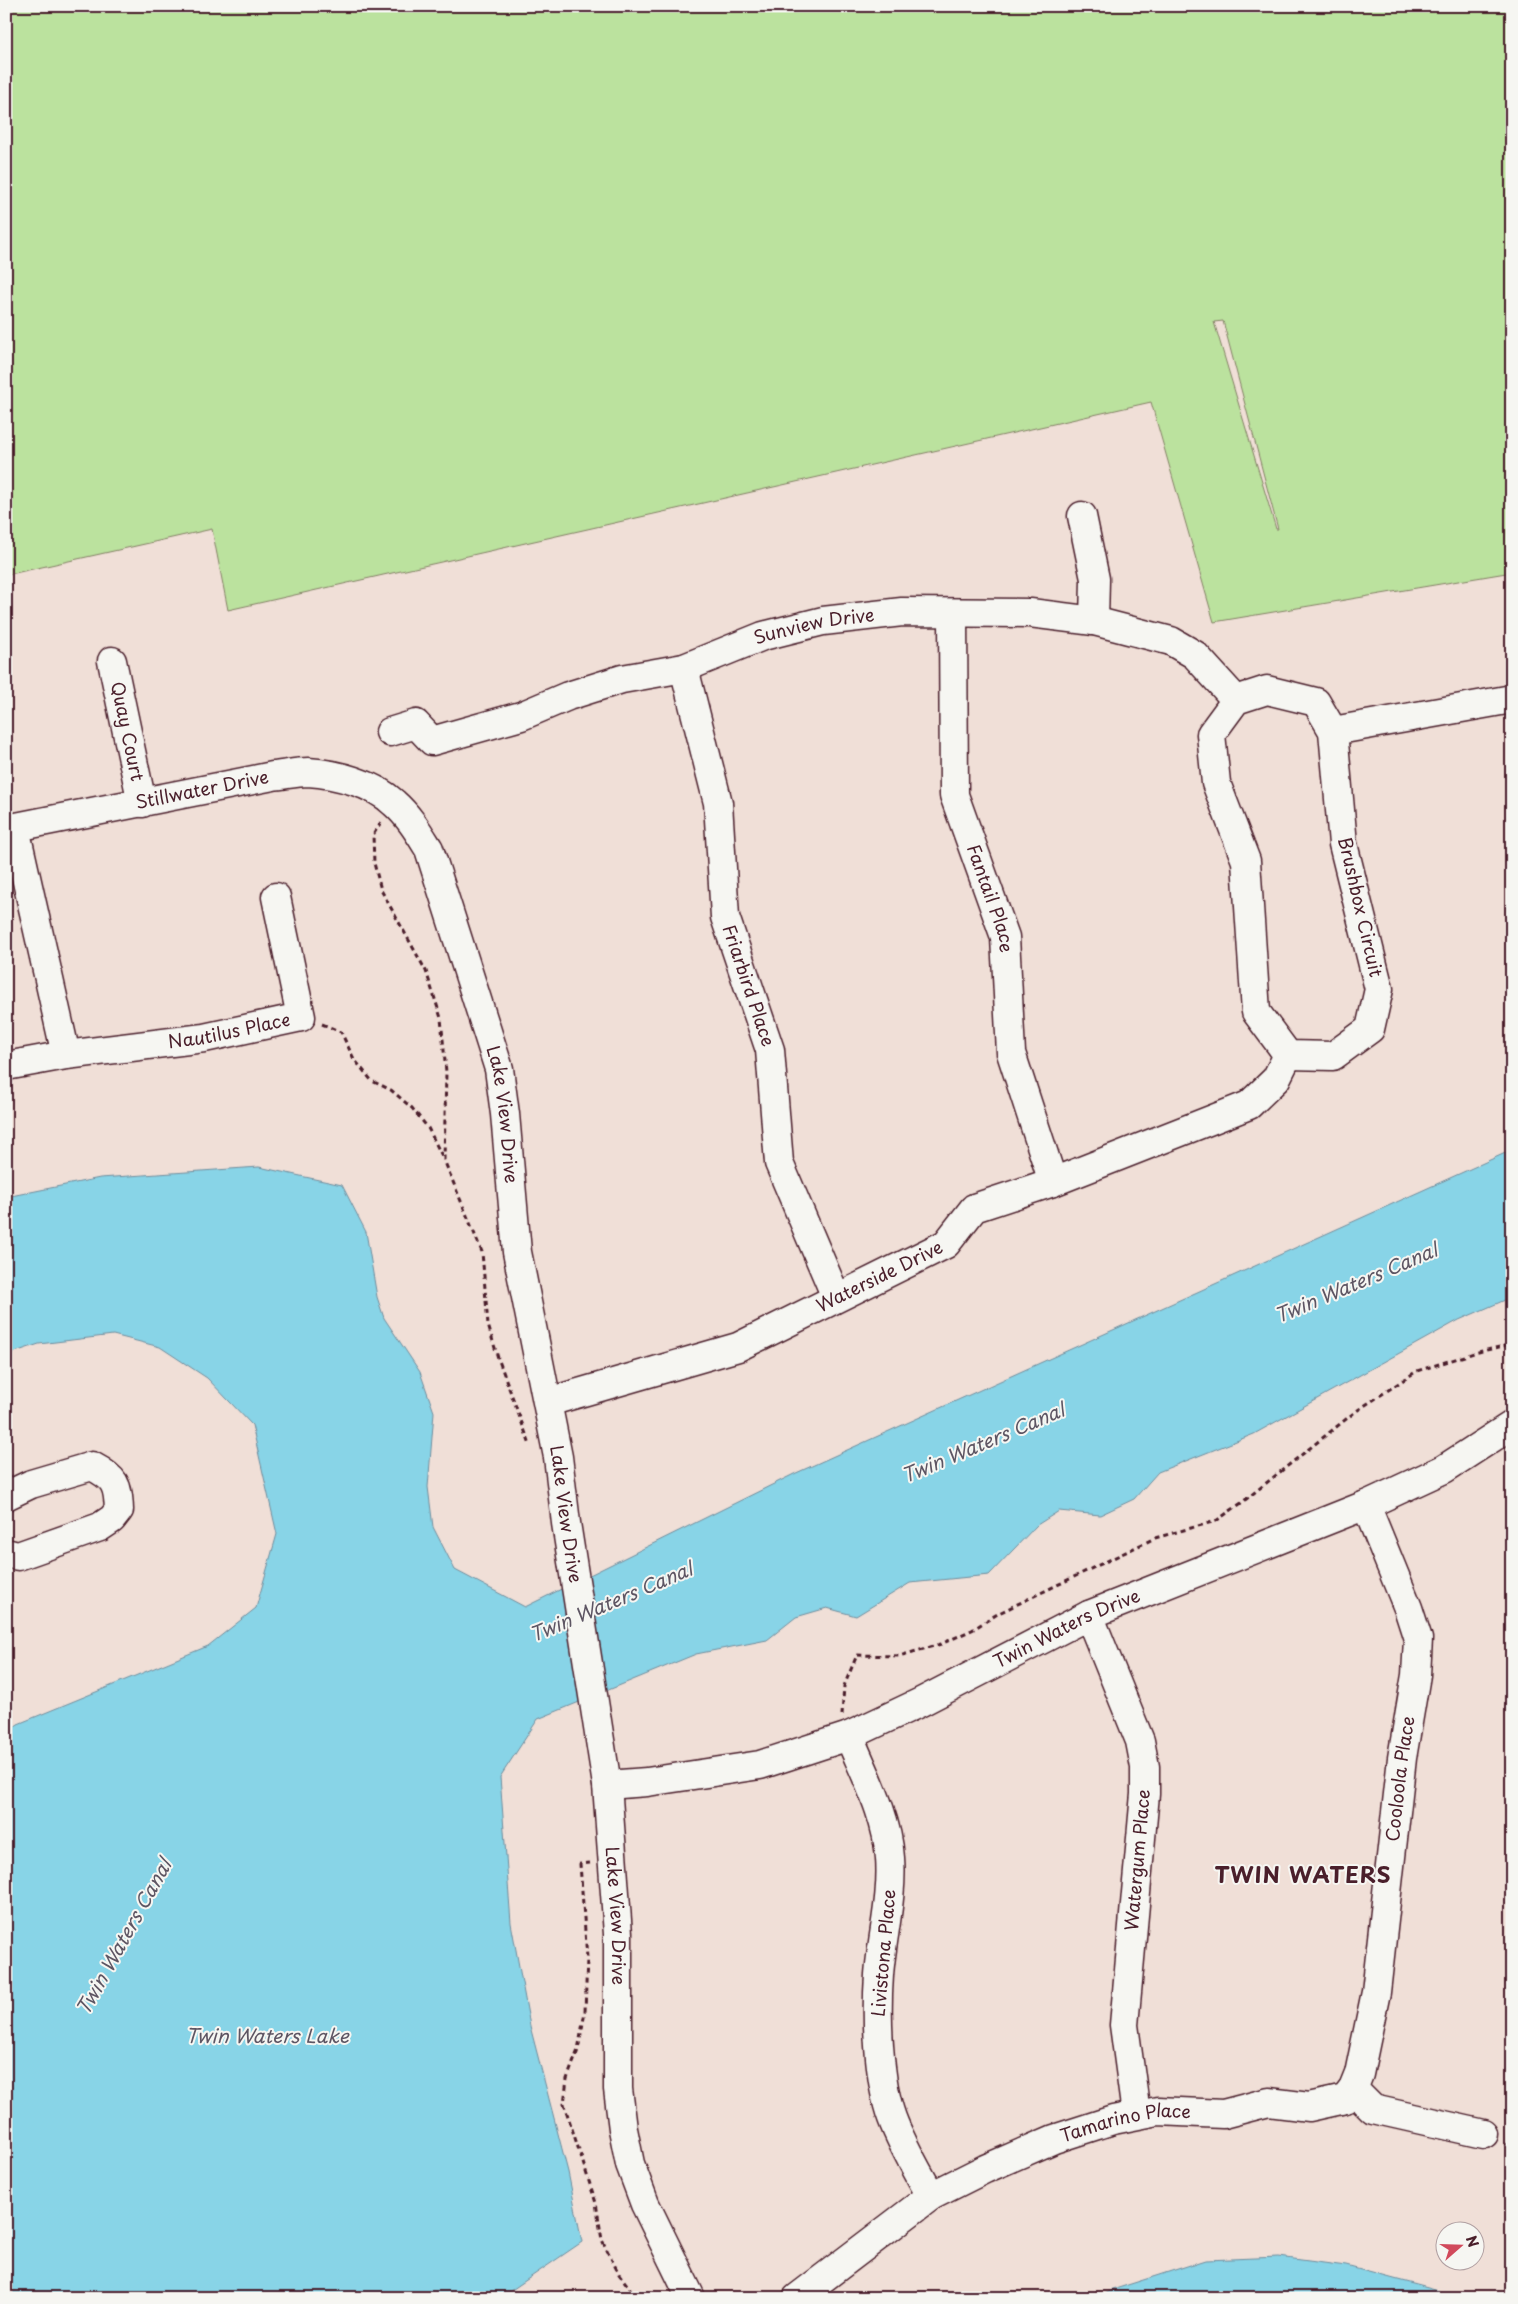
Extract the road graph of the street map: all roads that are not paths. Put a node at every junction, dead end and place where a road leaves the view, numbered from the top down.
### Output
1 (1082, 516) dead end
2 (953, 613) junction
3 (1094, 621) junction
4 (112, 661) dead end
5 (684, 668) junction
6 (1512, 699) edge
7 (1236, 700) junction
8 (1333, 731) junction
9 (390, 732) dead end
10 (393, 802) joint
11 (142, 803) junction
12 (11, 828) edge
13 (276, 897) dead end
14 (66, 1055) junction
15 (1288, 1055) junction
16 (6, 1066) edge
17 (1053, 1182) junction
18 (836, 1298) junction
19 (548, 1402) junction
20 (1512, 1425) edge
21 (6, 1496) edge
22 (1366, 1505) junction
23 (6, 1553) edge
24 (1089, 1615) junction
25 (849, 1736) junction
26 (607, 1785) junction
27 (1353, 2089) junction
28 (1136, 2114) junction
29 (1484, 2134) dead end
30 (931, 2196) junction
31 (691, 2298) edge
32 (797, 2298) edge

1 - 3 street
2 - 3 street, Sunview Drive
2 - 5 street, Sunview Drive
2 - 17 street, Fantail Place
3 - 7 street, Sunview Drive
4 - 11 street, Quay Court
5 - 9 street, Sunview Drive
5 - 18 street, Friarbird Place
6 - 8 street
7 - 8 street, Brushbox Circuit
7 - 15 street
8 - 15 street, Brushbox Circuit
10 - 11 street, Stillwater Drive
10 - 19 street, Lake View Drive
11 - 12 street, Stillwater Drive
12 - 14 street
13 - 14 street, Nautilus Place
14 - 16 street, Nautilus Place
15 - 17 street, Waterside Drive
17 - 18 street, Waterside Drive
18 - 19 street, Waterside Drive
19 - 26 street, Lake View Drive
20 - 22 street, Twin Waters Drive
21 - 23 street
22 - 24 street, Twin Waters Drive
22 - 27 street, Cooloola Place
24 - 25 street, Twin Waters Drive
24 - 28 street, Watergum Place
25 - 26 street, Twin Waters Drive
25 - 30 street, Livistona Place
26 - 31 street, Lake View Drive
27 - 28 street, Tamarino Place
27 - 29 street
28 - 30 street, Tamarino Place
30 - 32 street, Tamarino Place

